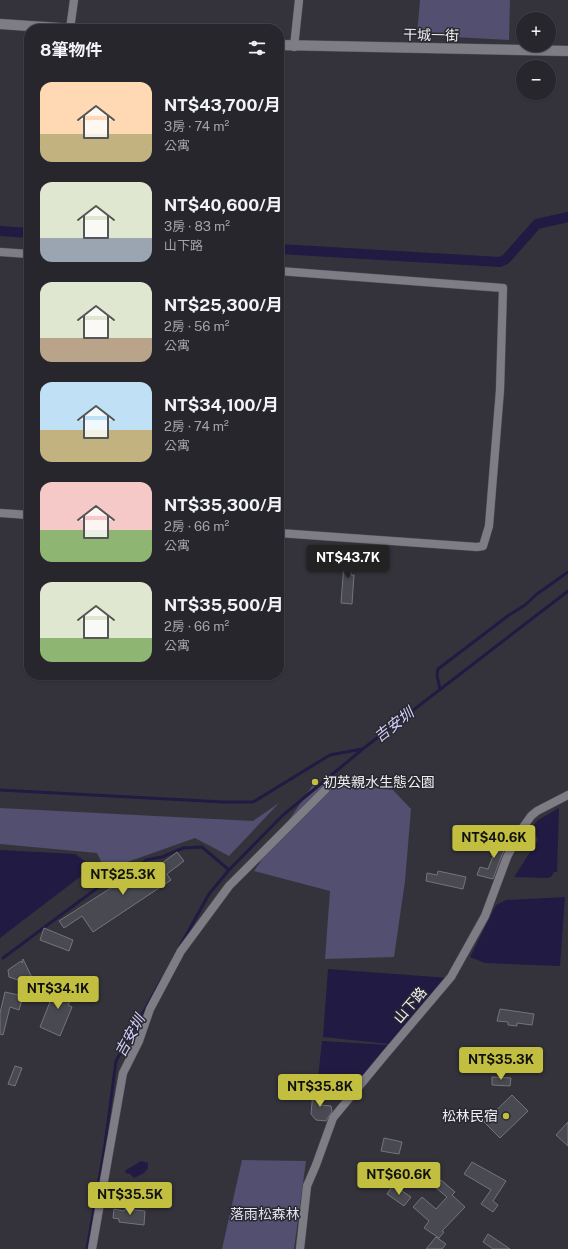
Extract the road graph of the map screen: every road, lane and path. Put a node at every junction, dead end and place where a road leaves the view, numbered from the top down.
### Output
1 (74, 0) edge
2 (299, 0) edge
3 (0, 24) edge
4 (71, 24) edge
5 (24, 26) edge
6 (284, 46) edge
7 (294, 47) junction
8 (568, 50) edge
9 (0, 252) edge
10 (24, 254) edge
11 (284, 271) edge
12 (0, 513) edge
13 (24, 515) edge
14 (284, 533) edge
15 (325, 790) dead end
16 (568, 795) edge
17 (92, 1249) edge
18 (300, 1249) edge

1 - 4 street
2 - 7 street
3 - 5 street
6 - 7 street, 干城一街
7 - 8 street, 干城一街
9 - 10 street
11 - 14 street
12 - 13 street
15 - 17 street
16 - 18 street, 山下路

